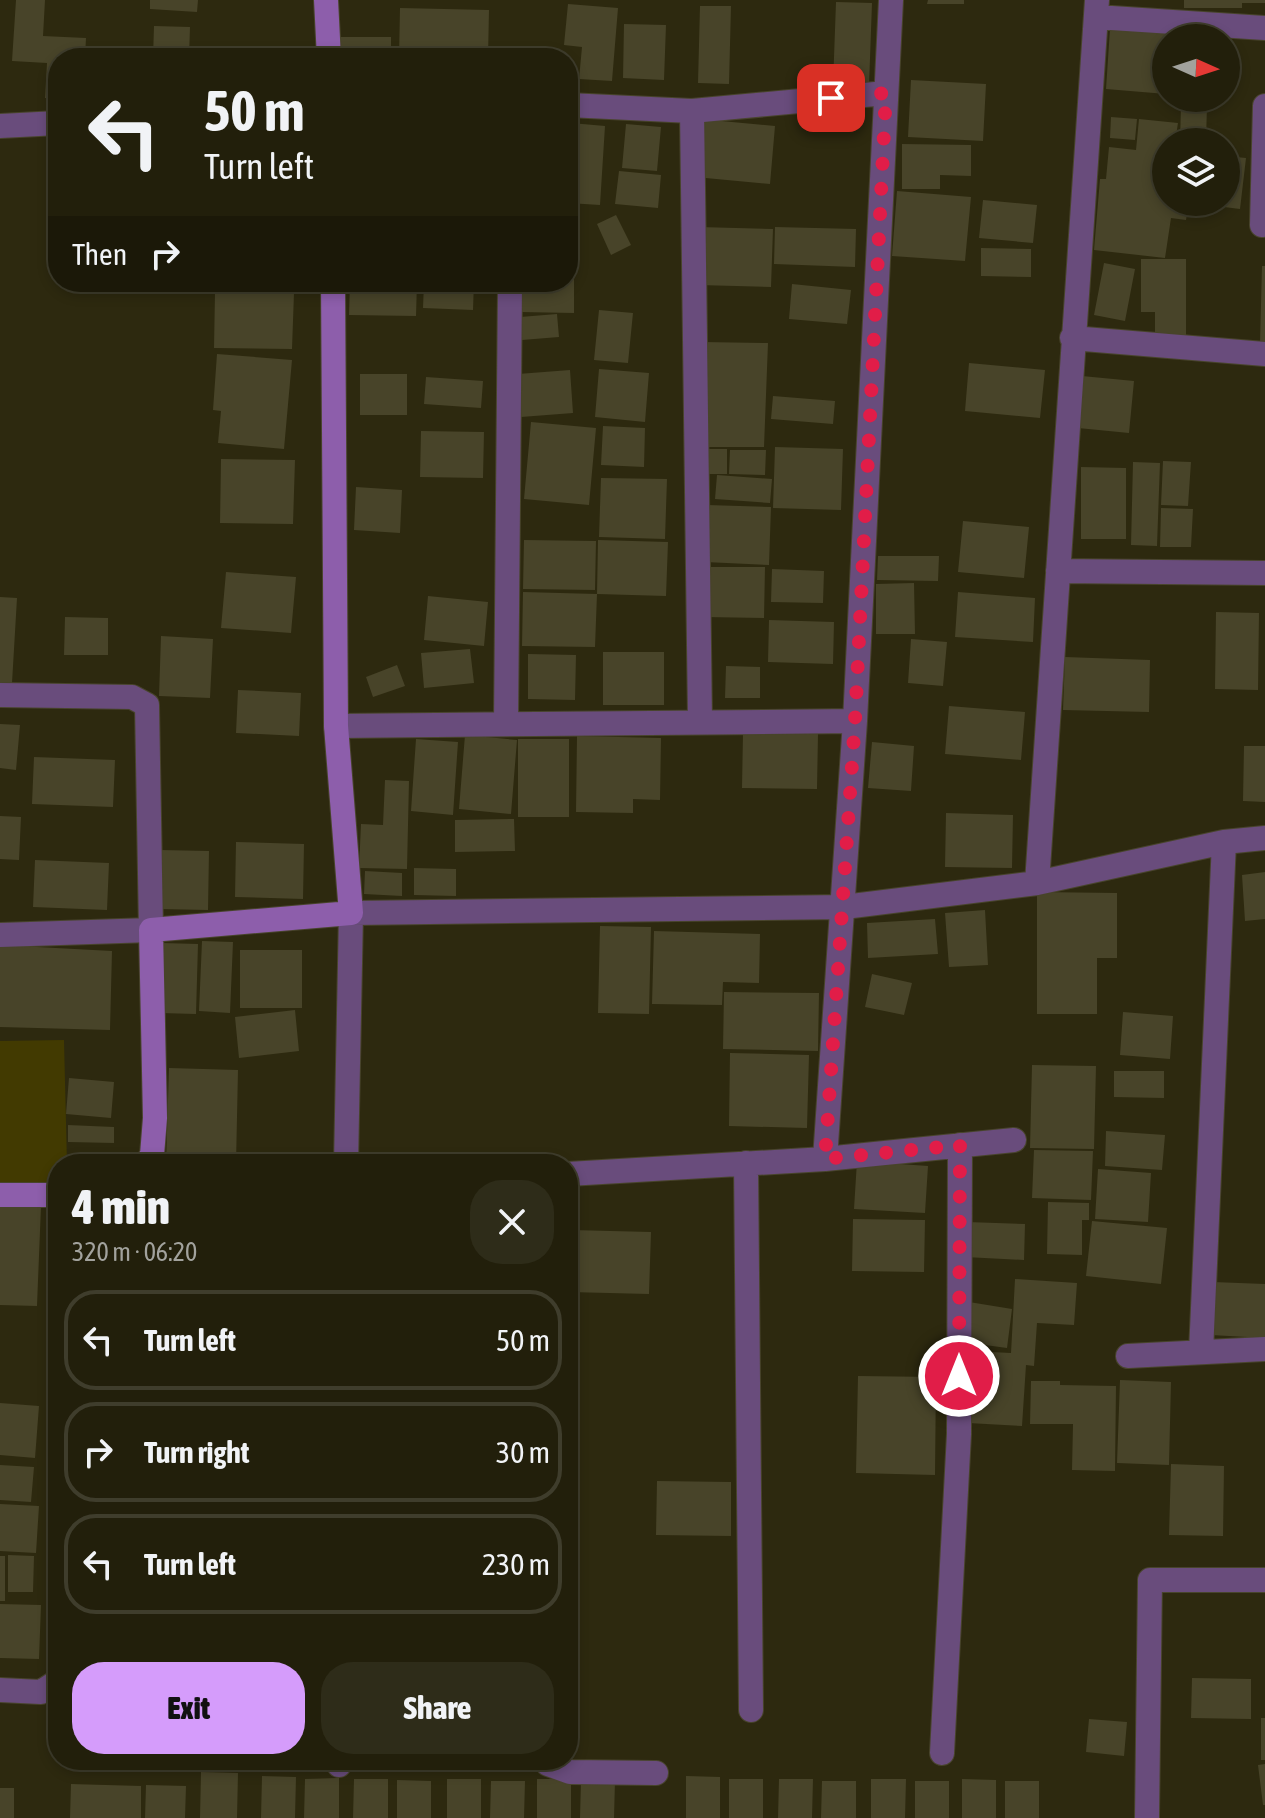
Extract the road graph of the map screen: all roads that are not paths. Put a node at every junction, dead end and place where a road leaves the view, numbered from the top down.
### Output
1 (326, 0) edge
2 (891, 0) edge
3 (1096, 8) edge
4 (1265, 28) edge
5 (328, 48) edge
6 (886, 93) junction
7 (578, 105) edge
8 (1265, 106) edge
9 (692, 111) junction
10 (48, 124) edge
11 (0, 126) edge
12 (1262, 225) dead end
13 (333, 292) edge
14 (510, 292) edge
15 (1072, 338) junction
16 (1265, 354) edge
17 (1058, 571) junction
18 (1265, 573) edge
19 (0, 695) edge
20 (700, 721) junction
21 (855, 721) junction
22 (506, 723) junction
23 (336, 726) junction
24 (1265, 838) edge
25 (1224, 842) junction
26 (1037, 883) junction
27 (844, 907) junction
28 (351, 913) junction
29 (151, 930) junction
30 (0, 935) edge
31 (1014, 1140) dead end
32 (960, 1145) junction
33 (152, 1154) edge
34 (346, 1154) edge
35 (825, 1159) junction
36 (746, 1163) junction
37 (578, 1173) edge
38 (0, 1195) edge
39 (48, 1195) edge
40 (1265, 1349) edge
41 (1201, 1352) junction
42 (1128, 1356) dead end
43 (1265, 1580) edge
44 (48, 1688) edge
45 (0, 1690) edge
46 (751, 1710) dead end
47 (942, 1753) dead end
48 (561, 1770) edge
49 (656, 1773) dead end
50 (1147, 1818) edge

1 - 5 street
2 - 6 street
3 - 4 street
3 - 15 street
6 - 9 street
6 - 21 street
7 - 9 street
8 - 12 street
9 - 20 street
10 - 11 street
13 - 23 street
14 - 22 street
15 - 16 street
15 - 17 street
17 - 18 street
17 - 26 street
19 - 29 street
20 - 21 street
20 - 22 street
21 - 27 street
22 - 23 street
23 - 28 street
24 - 25 street
25 - 26 street
25 - 41 street
26 - 27 street
27 - 28 street
27 - 35 street
28 - 29 street
28 - 34 street
29 - 30 street
29 - 33 street
31 - 32 street
32 - 35 street
32 - 47 street
35 - 36 street
36 - 37 street
36 - 46 street
38 - 39 street
40 - 41 street
41 - 42 street
43 - 50 street
44 - 45 street
48 - 49 street

